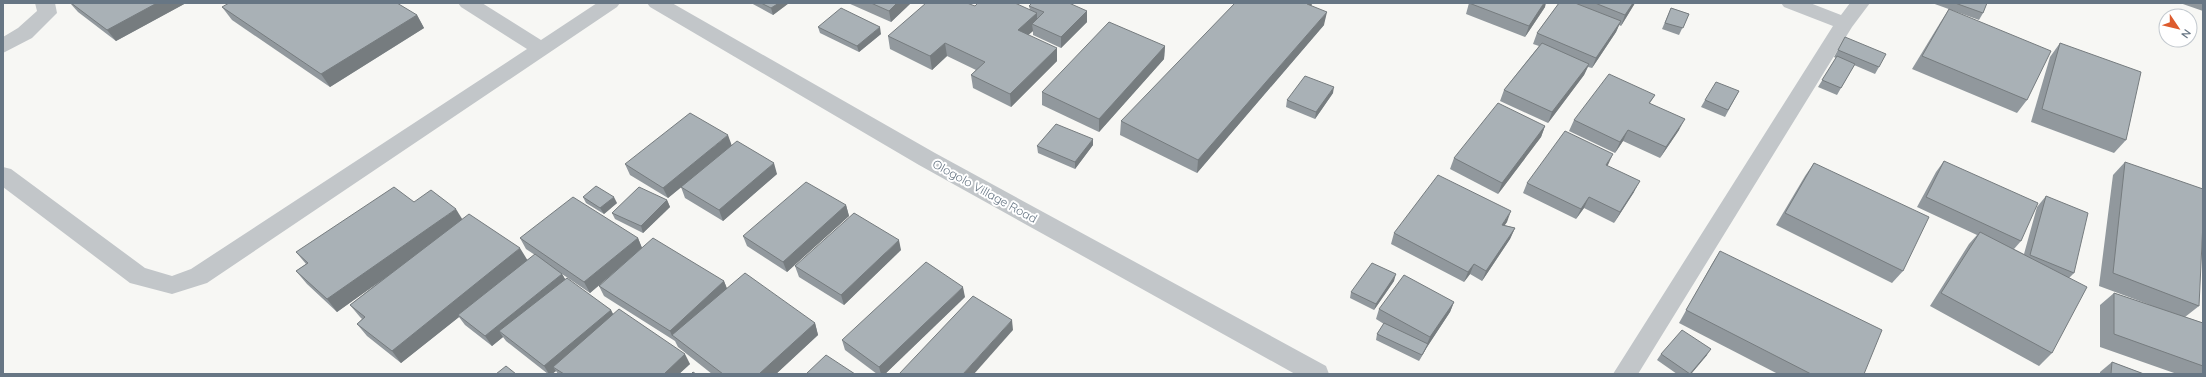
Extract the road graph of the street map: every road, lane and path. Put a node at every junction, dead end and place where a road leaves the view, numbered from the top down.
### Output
1 (45, 3) edge
2 (468, 3) edge
3 (610, 3) edge
4 (657, 3) edge
5 (1791, 3) edge
6 (1860, 3) edge
7 (1845, 23) junction
8 (3, 46) edge
9 (541, 49) junction
10 (3, 175) edge
11 (1317, 374) edge
12 (1625, 374) edge

1 - 8 street
2 - 9 street
3 - 9 street
4 - 11 street, Ologolo Village Road
5 - 7 street
6 - 7 street
7 - 12 street
9 - 10 street

